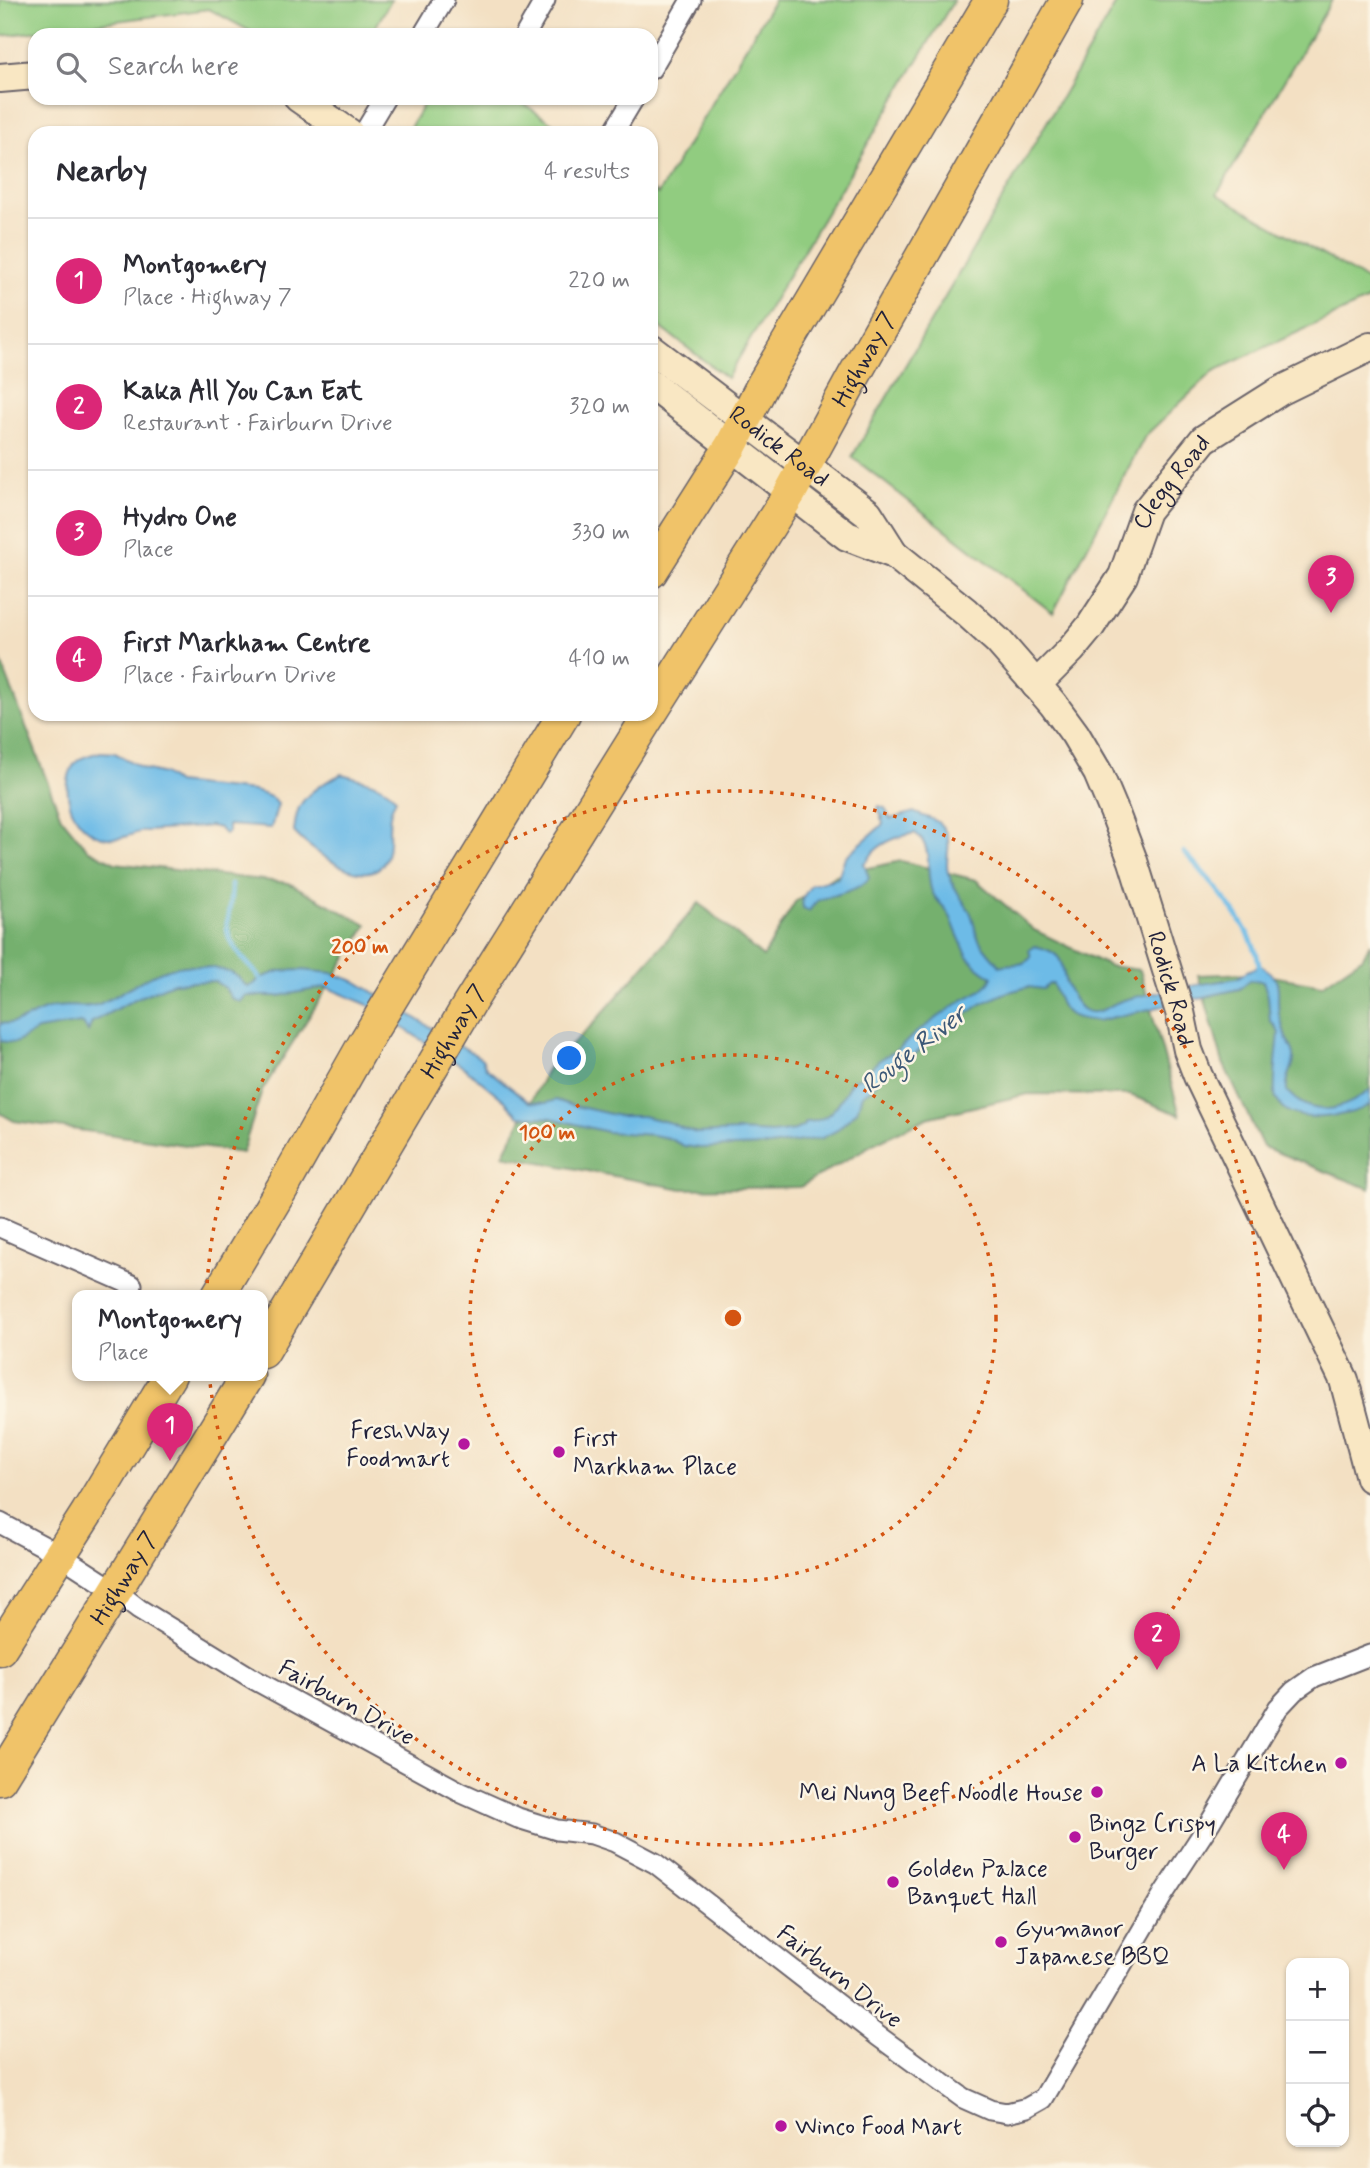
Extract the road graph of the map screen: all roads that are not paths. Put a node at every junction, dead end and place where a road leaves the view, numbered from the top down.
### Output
1 (444, 0) edge
2 (545, 0) edge
3 (691, 0) edge
4 (990, 0) edge
5 (1068, 0) edge
6 (427, 28) edge
7 (534, 28) edge
8 (658, 57) edge
9 (28, 76) edge
10 (0, 78) edge
11 (309, 105) edge
12 (382, 105) edge
13 (631, 105) edge
14 (339, 126) edge
15 (368, 126) edge
16 (617, 126) edge
17 (1370, 347) edge
18 (658, 356) edge
19 (658, 388) edge
20 (738, 433) junction
21 (804, 465) junction
22 (790, 493) junction
23 (894, 554) junction
24 (658, 561) edge
25 (1036, 685) junction
26 (658, 702) edge
27 (560, 721) edge
28 (646, 721) edge
29 (0, 1227) edge
30 (132, 1285) dead end
31 (221, 1290) edge
32 (268, 1344) edge
33 (166, 1381) edge
34 (244, 1381) edge
35 (1370, 1478) edge
36 (0, 1523) edge
37 (60, 1555) junction
38 (117, 1592) junction
39 (0, 1649) edge
40 (1370, 1656) edge
41 (0, 1779) edge

1 - 6 street
2 - 7 street
3 - 8 street
4 - 20 main road
5 - 21 main road, Highway 7
9 - 10 main road
11 - 14 main road
12 - 15 street
13 - 16 street
17 - 25 main road, Clegg Road
18 - 20 main road, Rodick Road
19 - 20 main road, Rodick Road
20 - 21 main road, Rodick Road
20 - 22 main road, Rodick Road
20 - 24 main road
21 - 22 main road, Highway 7
21 - 23 main road, Rodick Road
22 - 23 main road, Rodick Road
22 - 26 main road, Highway 7
23 - 25 main road, Rodick Road
25 - 35 main road, Rodick Road
27 - 31 main road
28 - 32 main road, Highway 7
29 - 30 street
33 - 37 main road
34 - 38 main road, Highway 7
36 - 37 street, Fairburn Drive
37 - 38 street, Fairburn Drive
37 - 39 main road
38 - 40 street, Fairburn Drive
38 - 41 main road, Highway 7

